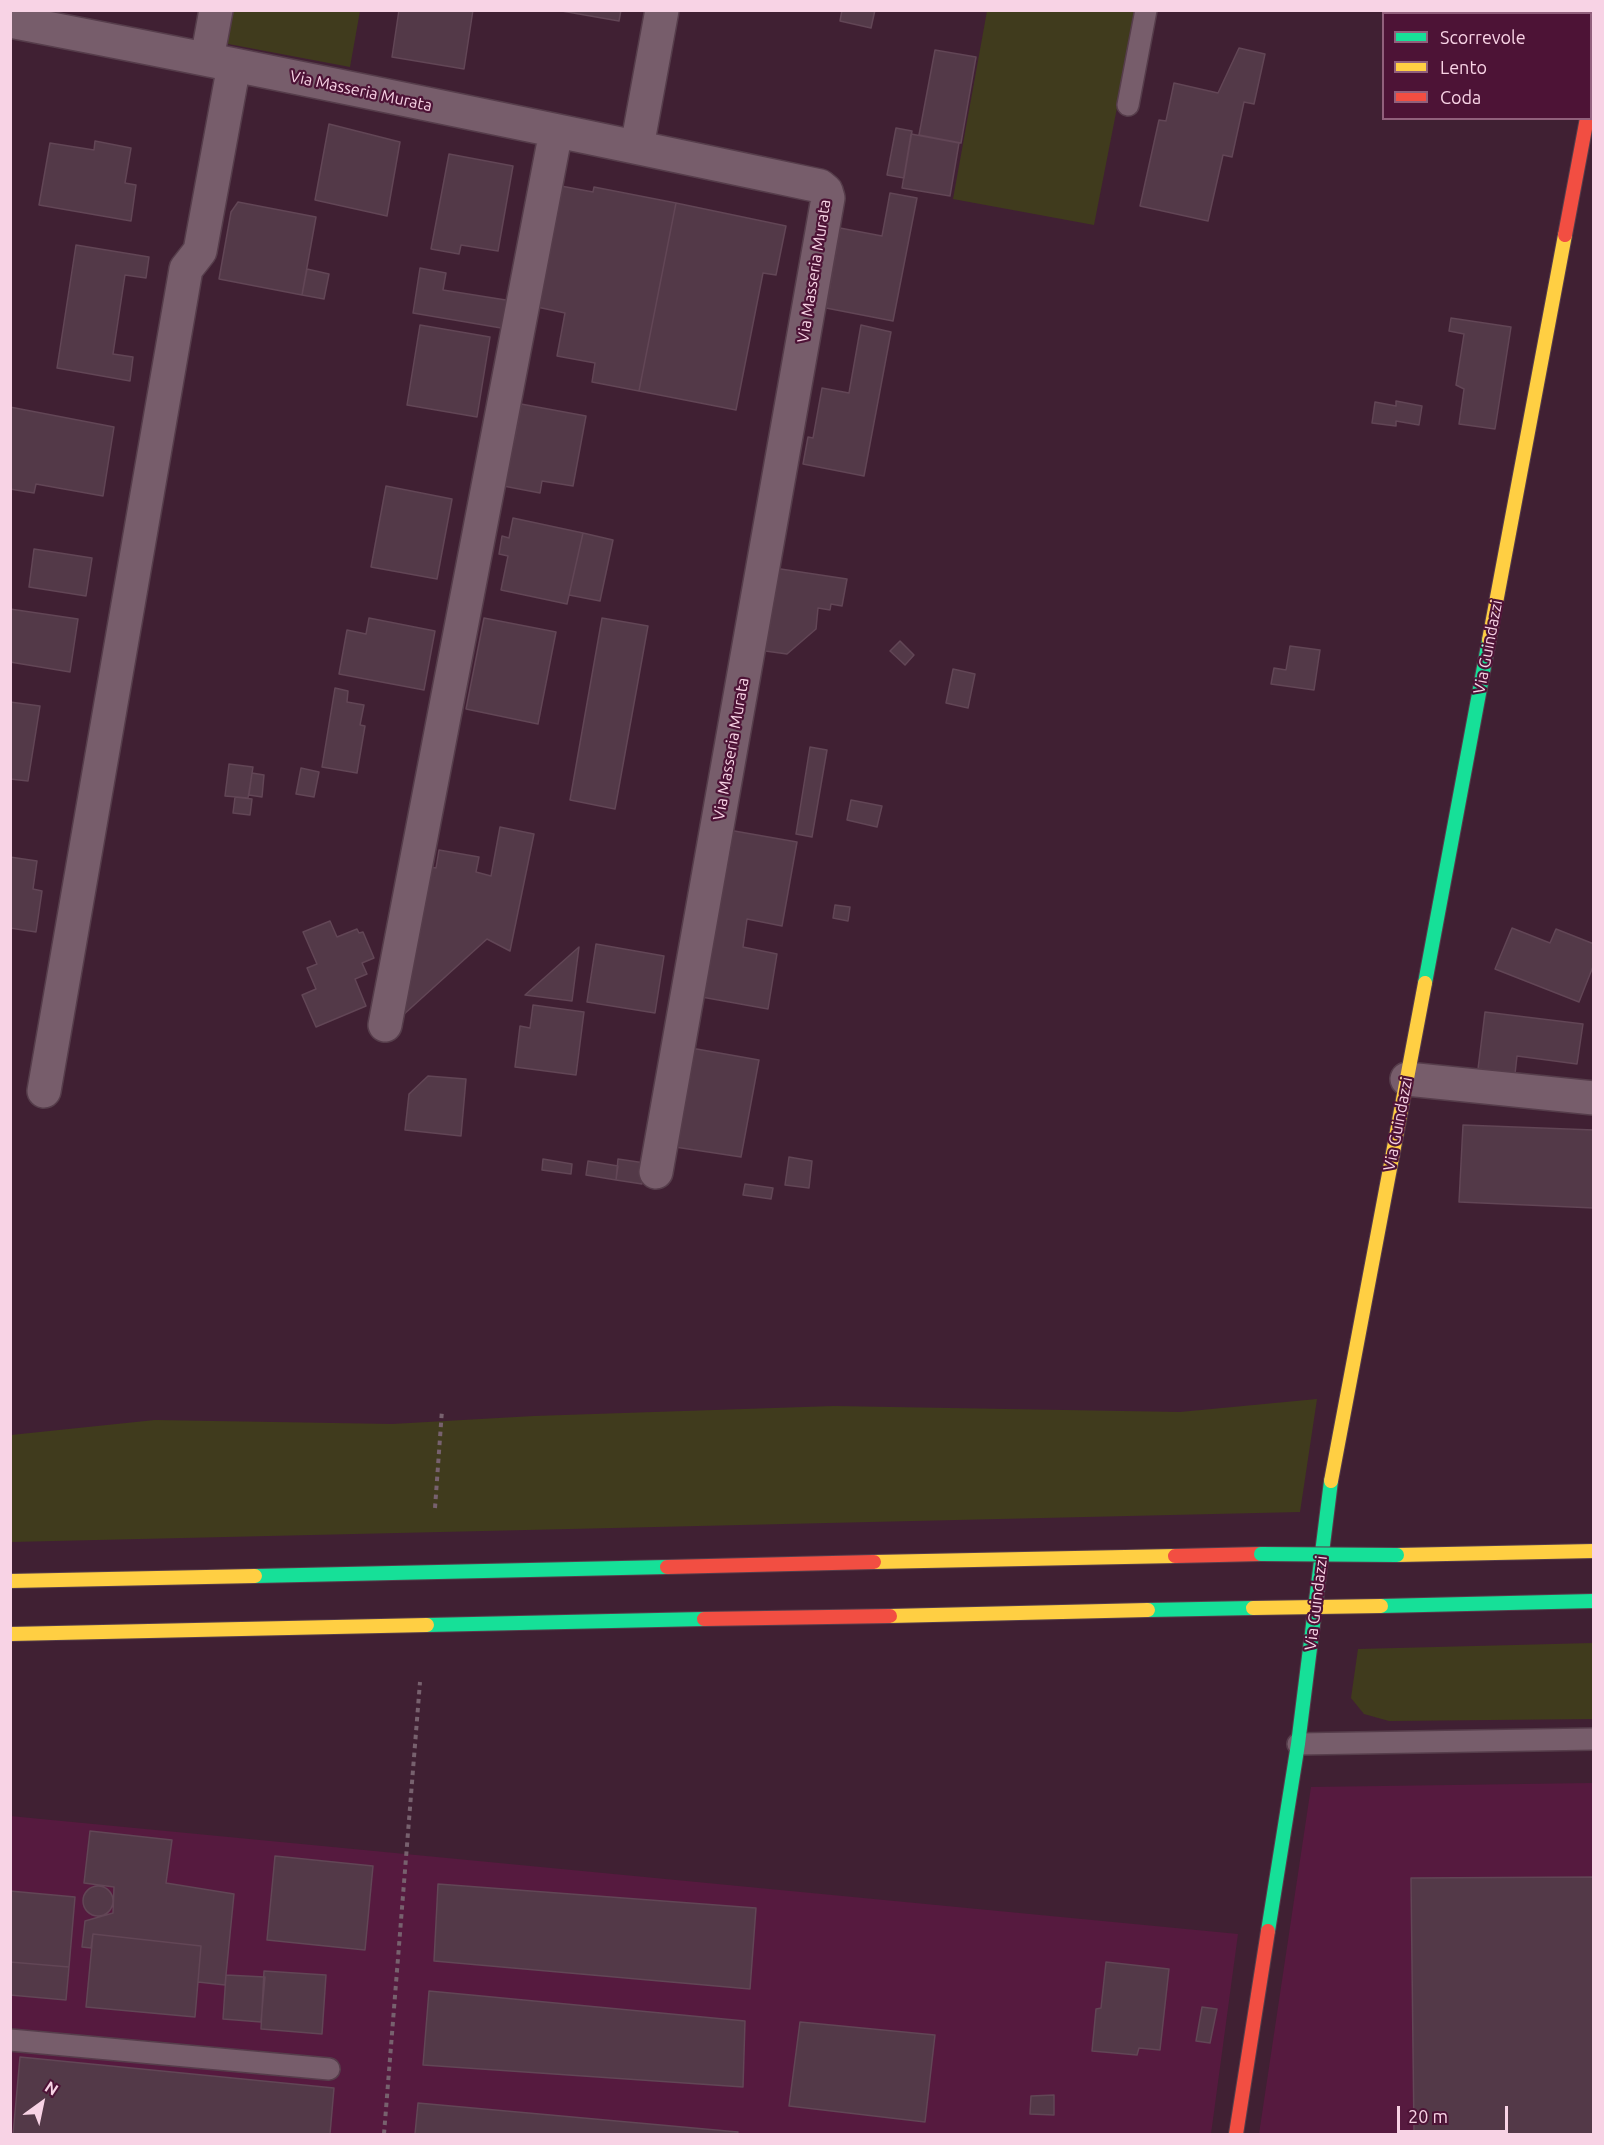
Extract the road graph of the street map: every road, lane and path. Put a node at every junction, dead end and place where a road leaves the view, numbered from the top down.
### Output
1 (216, 10) edge
2 (662, 10) edge
3 (1146, 10) edge
4 (10, 21) edge
5 (221, 62) junction
6 (1128, 105) dead end
7 (1587, 120) edge
8 (556, 131) junction
9 (637, 147) junction
10 (385, 1025) dead end
11 (1407, 1079) junction
12 (44, 1092) dead end
13 (1593, 1098) edge
14 (656, 1172) dead end
15 (442, 1410) dead end
16 (435, 1508) dead end
17 (1593, 1551) edge
18 (10, 1581) edge
19 (1593, 1601) edge
20 (10, 1634) edge
21 (420, 1682) dead end
22 (1593, 1739) edge
23 (1298, 1744) junction
24 (10, 2040) edge
25 (329, 2069) dead end
26 (384, 2134) edge
27 (1236, 2134) edge

1 - 5 street
2 - 9 street
3 - 6 lane
4 - 5 street, Via Masseria Murata
5 - 8 street, Via Masseria Murata
5 - 12 street
7 - 11 main road, Via Guindazzi
8 - 9 street, Via Masseria Murata
8 - 10 street
9 - 14 street, Via Masseria Murata
11 - 13 street
11 - 23 main road, Via Guindazzi
15 - 16 path
17 - 18 main road, bridge
19 - 20 main road, bridge
21 - 26 path
22 - 23 lane
23 - 27 main road, Via Guindazzi
24 - 25 lane

